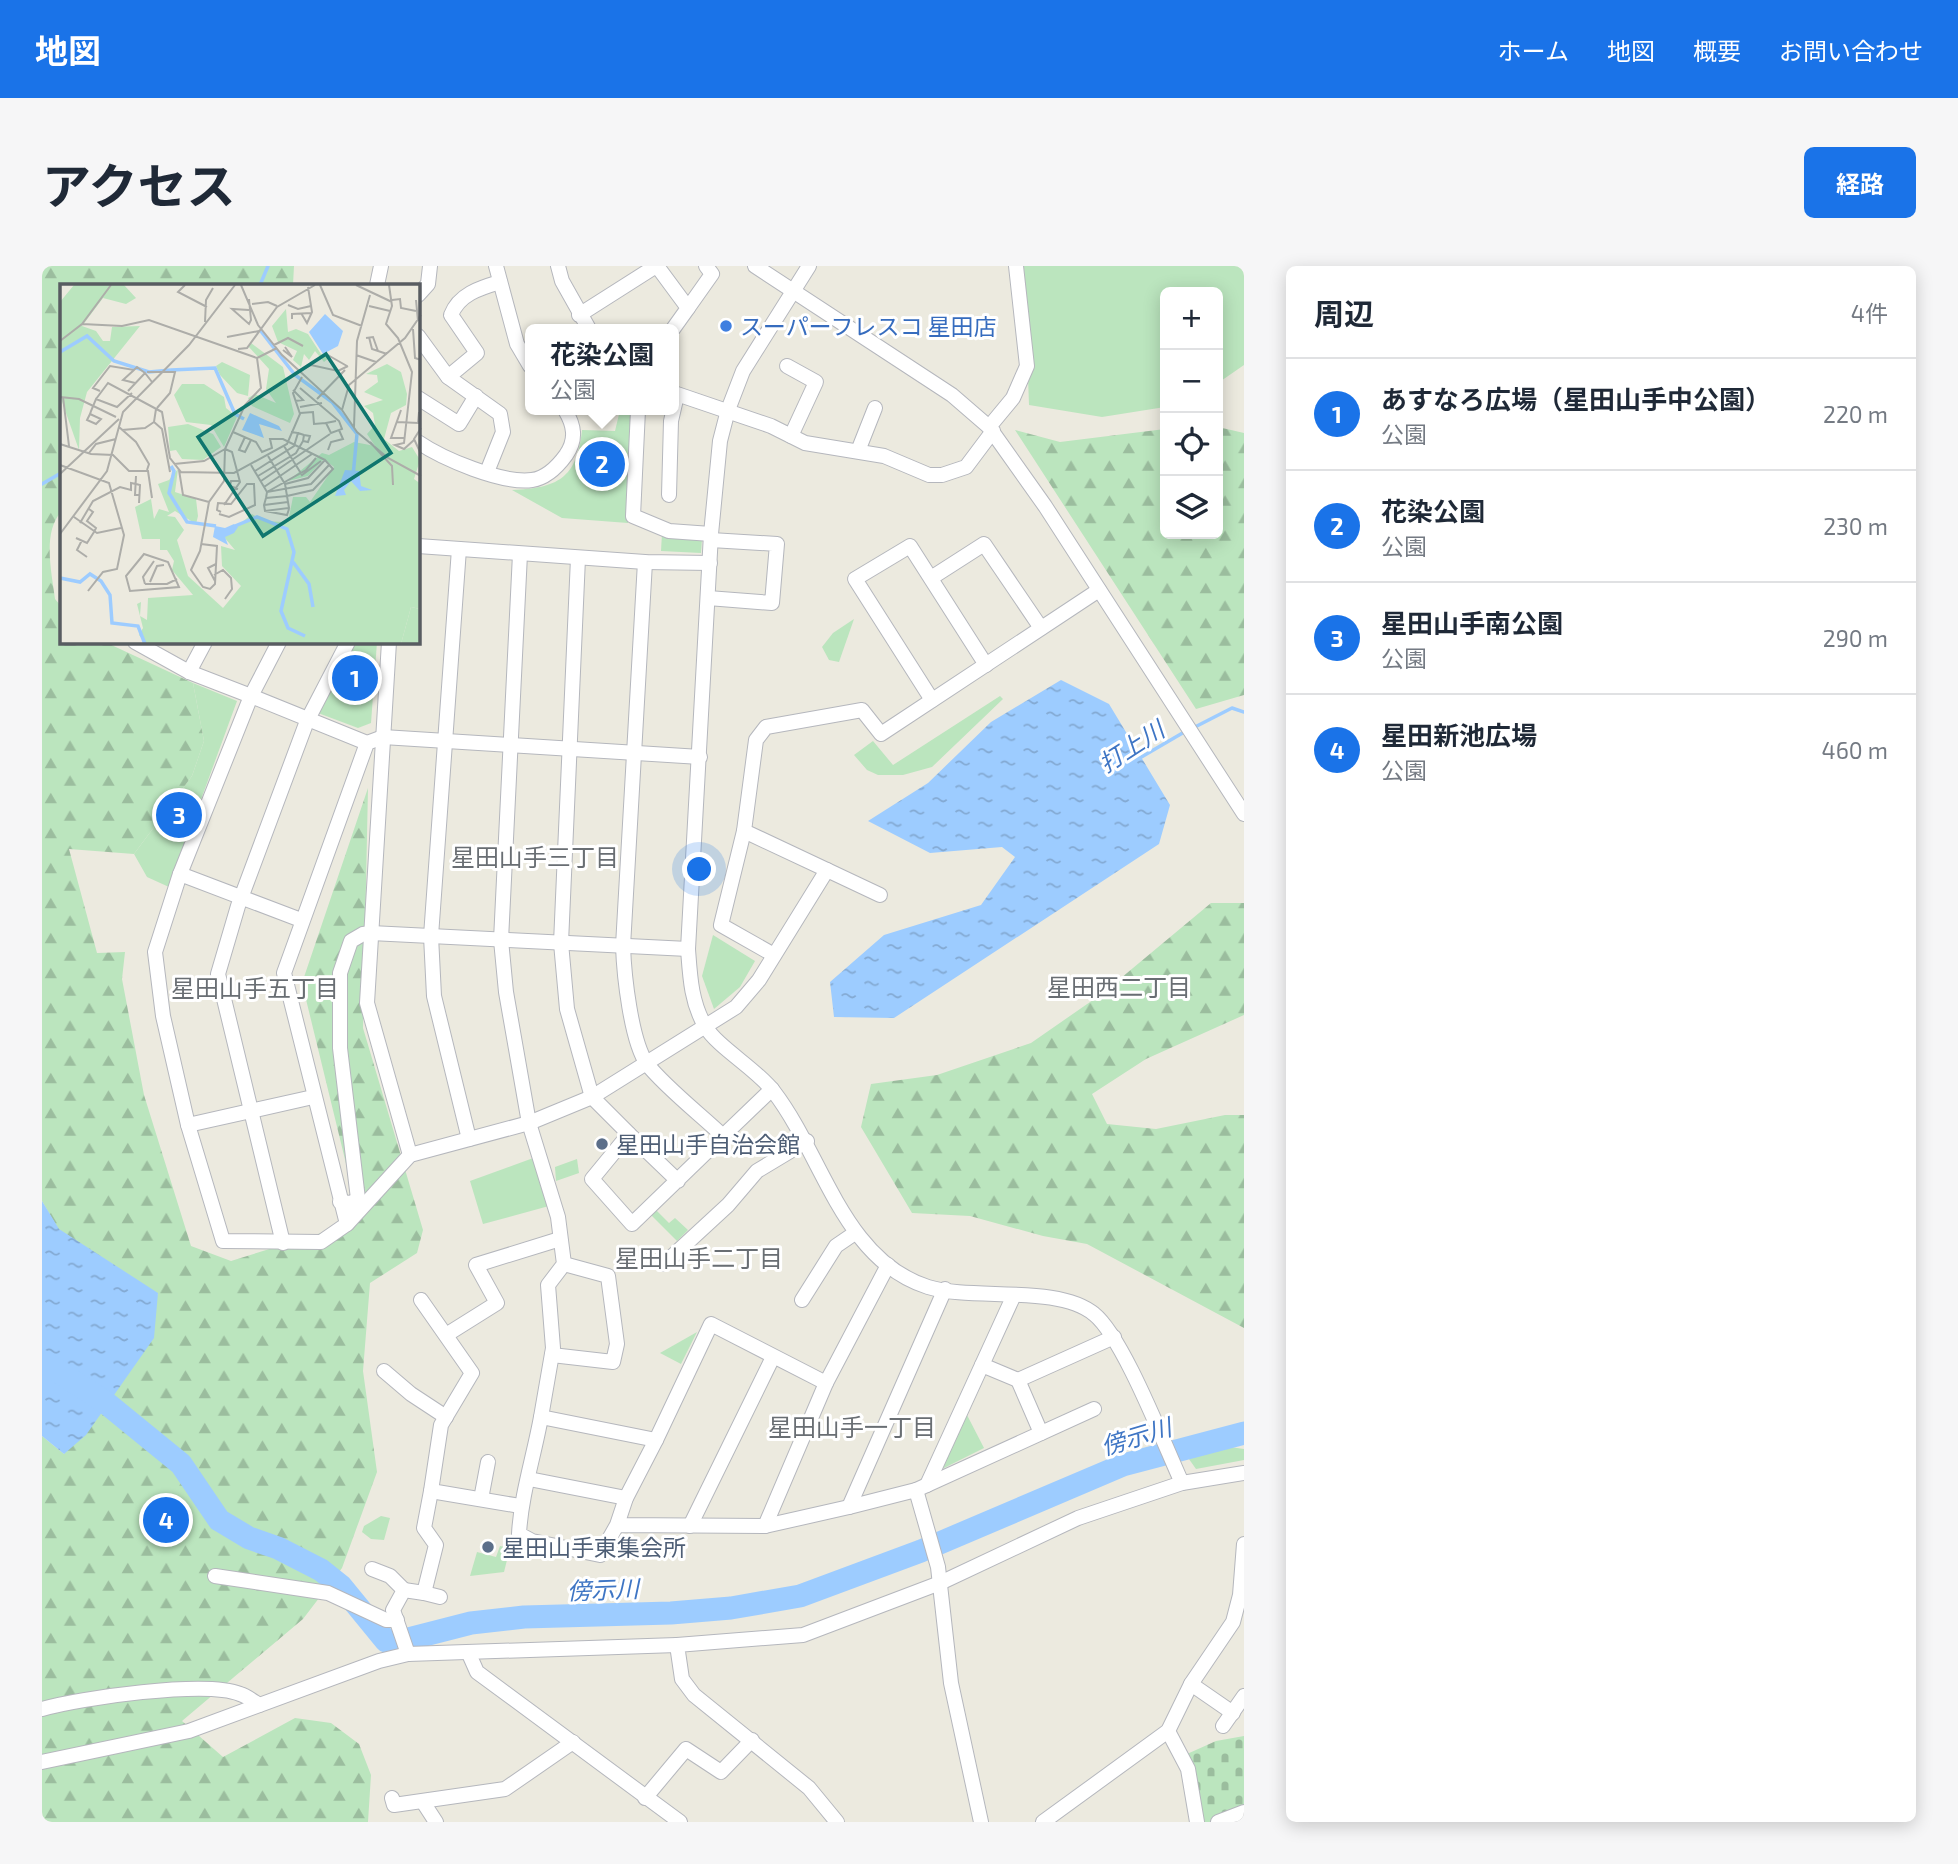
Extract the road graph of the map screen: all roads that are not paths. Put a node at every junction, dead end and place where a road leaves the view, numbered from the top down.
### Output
1 (381, 266) edge
2 (430, 266) edge
3 (496, 266) edge
4 (558, 266) edge
5 (656, 266) edge
6 (706, 266) edge
7 (755, 266) edge
8 (808, 266) edge
9 (1016, 266) edge
10 (500, 282) junction
11 (377, 284) edge
12 (792, 292) junction
13 (420, 293) edge
14 (688, 308) junction
15 (579, 315) junction
16 (585, 324) edge
17 (677, 324) edge
18 (420, 339) edge
19 (525, 358) edge
20 (787, 366) dead end
21 (448, 377) junction
22 (679, 395) edge
23 (476, 396) junction
24 (420, 399) edge
25 (876, 408) dead end
26 (728, 410) junction
27 (568, 415) edge
28 (638, 415) edge
29 (672, 415) edge
30 (991, 429) junction
31 (791, 436) junction
32 (420, 443) edge
33 (858, 452) junction
34 (487, 472) junction
35 (669, 495) dead end
36 (711, 537) junction
37 (420, 546) edge
38 (459, 549) junction
39 (520, 554) junction
40 (578, 558) junction
41 (645, 562) junction
42 (710, 563) junction
43 (930, 578) junction
44 (1099, 590) junction
45 (708, 598) junction
46 (1041, 628) junction
47 (139, 644) edge
48 (204, 644) edge
49 (278, 644) edge
50 (347, 644) edge
51 (389, 644) edge
52 (986, 664) junction
53 (189, 672) junction
54 (251, 696) junction
55 (933, 700) junction
56 (307, 721) junction
57 (383, 737) junction
58 (446, 742) junction
59 (367, 743) junction
60 (512, 746) junction
61 (570, 749) junction
62 (635, 753) junction
63 (700, 757) junction
64 (1244, 814) edge
65 (744, 831) junction
66 (827, 870) junction
67 (180, 874) junction
68 (880, 895) dead end
69 (241, 897) junction
70 (302, 920) junction
71 (371, 933) junction
72 (432, 936) junction
73 (500, 940) junction
74 (561, 943) junction
75 (623, 946) junction
76 (688, 949) junction
77 (774, 955) junction
78 (706, 1028) junction
79 (646, 1063) junction
80 (772, 1089) junction
81 (313, 1097) junction
82 (592, 1097) junction
83 (250, 1108) junction
84 (529, 1124) junction
85 (188, 1125) junction
86 (629, 1135) junction
87 (723, 1136) junction
88 (469, 1139) junction
89 (807, 1141) junction
90 (410, 1155) junction
91 (678, 1181) junction
92 (340, 1202) junction
93 (347, 1224) junction
94 (855, 1233) junction
95 (560, 1239) junction
96 (283, 1243) junction
97 (564, 1264) junction
98 (664, 1264) dead end
99 (888, 1265) junction
100 (945, 1289) junction
101 (1014, 1295) junction
102 (421, 1300) dead end
103 (802, 1300) dead end
104 (446, 1335) junction
105 (1114, 1337) junction
106 (552, 1354) junction
107 (773, 1357) junction
108 (982, 1365) junction
109 (384, 1371) dead end
110 (1018, 1380) junction
111 (826, 1383) junction
112 (1094, 1409) dead end
113 (446, 1417) junction
114 (541, 1417) junction
115 (1041, 1433) junction
116 (656, 1440) junction
117 (488, 1462) dead end
118 (1244, 1473) edge
119 (529, 1479) junction
120 (1182, 1483) junction
121 (921, 1487) junction
122 (431, 1491) junction
123 (626, 1498) junction
124 (481, 1500) junction
125 (520, 1506) junction
126 (849, 1507) junction
127 (617, 1525) junction
128 (690, 1526) junction
129 (765, 1526) junction
130 (1244, 1552) edge
131 (372, 1569) dead end
132 (215, 1576) dead end
133 (940, 1583) junction
134 (404, 1590) junction
135 (424, 1593) junction
136 (440, 1597) dead end
137 (398, 1625) junction
138 (1238, 1626) edge
139 (677, 1645) junction
140 (407, 1650) junction
141 (469, 1654) junction
142 (1191, 1684) junction
143 (1244, 1696) edge
144 (259, 1705) junction
145 (42, 1709) edge
146 (1233, 1713) junction
147 (1223, 1726) dead end
148 (1167, 1731) junction
149 (751, 1740) junction
150 (573, 1742) junction
151 (42, 1762) edge
152 (392, 1798) dead end
153 (645, 1798) junction
154 (423, 1802) junction
155 (1244, 1812) edge
156 (436, 1822) edge
157 (680, 1822) edge
158 (837, 1822) edge
159 (981, 1822) edge
160 (1043, 1822) edge
161 (1197, 1822) edge
162 (1218, 1822) edge

1 - 11 street
2 - 13 street
3 - 10 street
4 - 15 street
5 - 14 street
5 - 15 street
6 - 14 street
7 - 12 street
8 - 12 street
9 - 30 street
10 - 19 street
10 - 21 street
12 - 26 street
12 - 30 street
14 - 17 street
15 - 16 street
18 - 21 street
20 - 31 street
21 - 23 street
22 - 26 street
23 - 24 street
23 - 34 street
25 - 33 street
26 - 31 street
26 - 36 street
27 - 34 street
28 - 36 street
29 - 35 street
30 - 33 street
30 - 44 street
31 - 33 street
32 - 34 street
36 - 42 street
36 - 45 street
37 - 38 street
38 - 39 street
38 - 58 street
39 - 40 street
39 - 60 street
40 - 41 street
40 - 61 street
41 - 42 street
41 - 62 street
42 - 45 street
43 - 46 street
43 - 52 street
43 - 55 street
44 - 46 street
44 - 64 street
45 - 63 street
46 - 52 street
47 - 53 street
48 - 53 street
49 - 54 street
50 - 56 street
51 - 57 street
52 - 55 street
53 - 54 street
54 - 56 street
54 - 67 street
55 - 65 street
56 - 59 street
56 - 69 street
57 - 58 street
57 - 59 street
57 - 71 street
58 - 60 street
58 - 72 street
59 - 70 street
60 - 61 street
60 - 73 street
61 - 62 street
61 - 74 street
62 - 63 street
62 - 75 street
63 - 76 street
65 - 66 street
65 - 77 street
66 - 68 street
66 - 77 street
67 - 69 street
67 - 85 street
69 - 70 street
69 - 83 street
70 - 81 street
71 - 72 street
71 - 90 street
71 - 92 street
72 - 73 street
72 - 88 street
73 - 74 street
73 - 84 street
74 - 75 street
74 - 82 street
75 - 76 street
75 - 79 street
76 - 78 street
77 - 78 street
78 - 79 street
78 - 80 street
79 - 82 street
79 - 87 street
80 - 87 street
80 - 89 street
81 - 83 street
81 - 92 street
82 - 84 street
82 - 86 street
83 - 85 street
83 - 96 street
84 - 88 street
84 - 95 street
85 - 96 street
86 - 91 street
86 - 91 street
87 - 91 street
88 - 90 street
89 - 94 street
89 - 98 street
90 - 93 street
92 - 93 street
93 - 96 street
94 - 99 street
94 - 103 street
95 - 97 street
95 - 104 street
97 - 106 street
97 - 106 street
99 - 100 street
99 - 111 street
100 - 101 street
100 - 126 street
101 - 105 street
101 - 108 street
102 - 104 street
104 - 113 street
105 - 110 street
105 - 120 street
106 - 114 street
107 - 111 street
107 - 116 street
107 - 128 street
108 - 110 street
108 - 121 street
109 - 113 street
110 - 115 street
111 - 129 street
112 - 115 street
113 - 122 street
114 - 116 street
114 - 119 street
115 - 121 street
116 - 123 street
117 - 124 street
118 - 120 street
119 - 123 street
119 - 125 street
120 - 133 street
121 - 126 street
121 - 133 street
122 - 124 street
122 - 135 street
123 - 127 street
124 - 125 street
125 - 127 street
126 - 129 street
127 - 128 street
128 - 129 street
130 - 138 street
131 - 134 street
132 - 137 street
133 - 139 street
133 - 159 street
134 - 135 street
134 - 137 street
135 - 136 street
137 - 140 street
138 - 142 street
139 - 141 street
139 - 149 street
140 - 141 street
140 - 144 street
141 - 150 street
142 - 146 street
142 - 148 street
143 - 146 street
144 - 145 street
144 - 151 street
146 - 147 street
148 - 160 street
148 - 161 street
149 - 153 street
149 - 158 street
150 - 153 street
150 - 154 street
152 - 154 street
153 - 157 street
154 - 156 street
155 - 162 street

